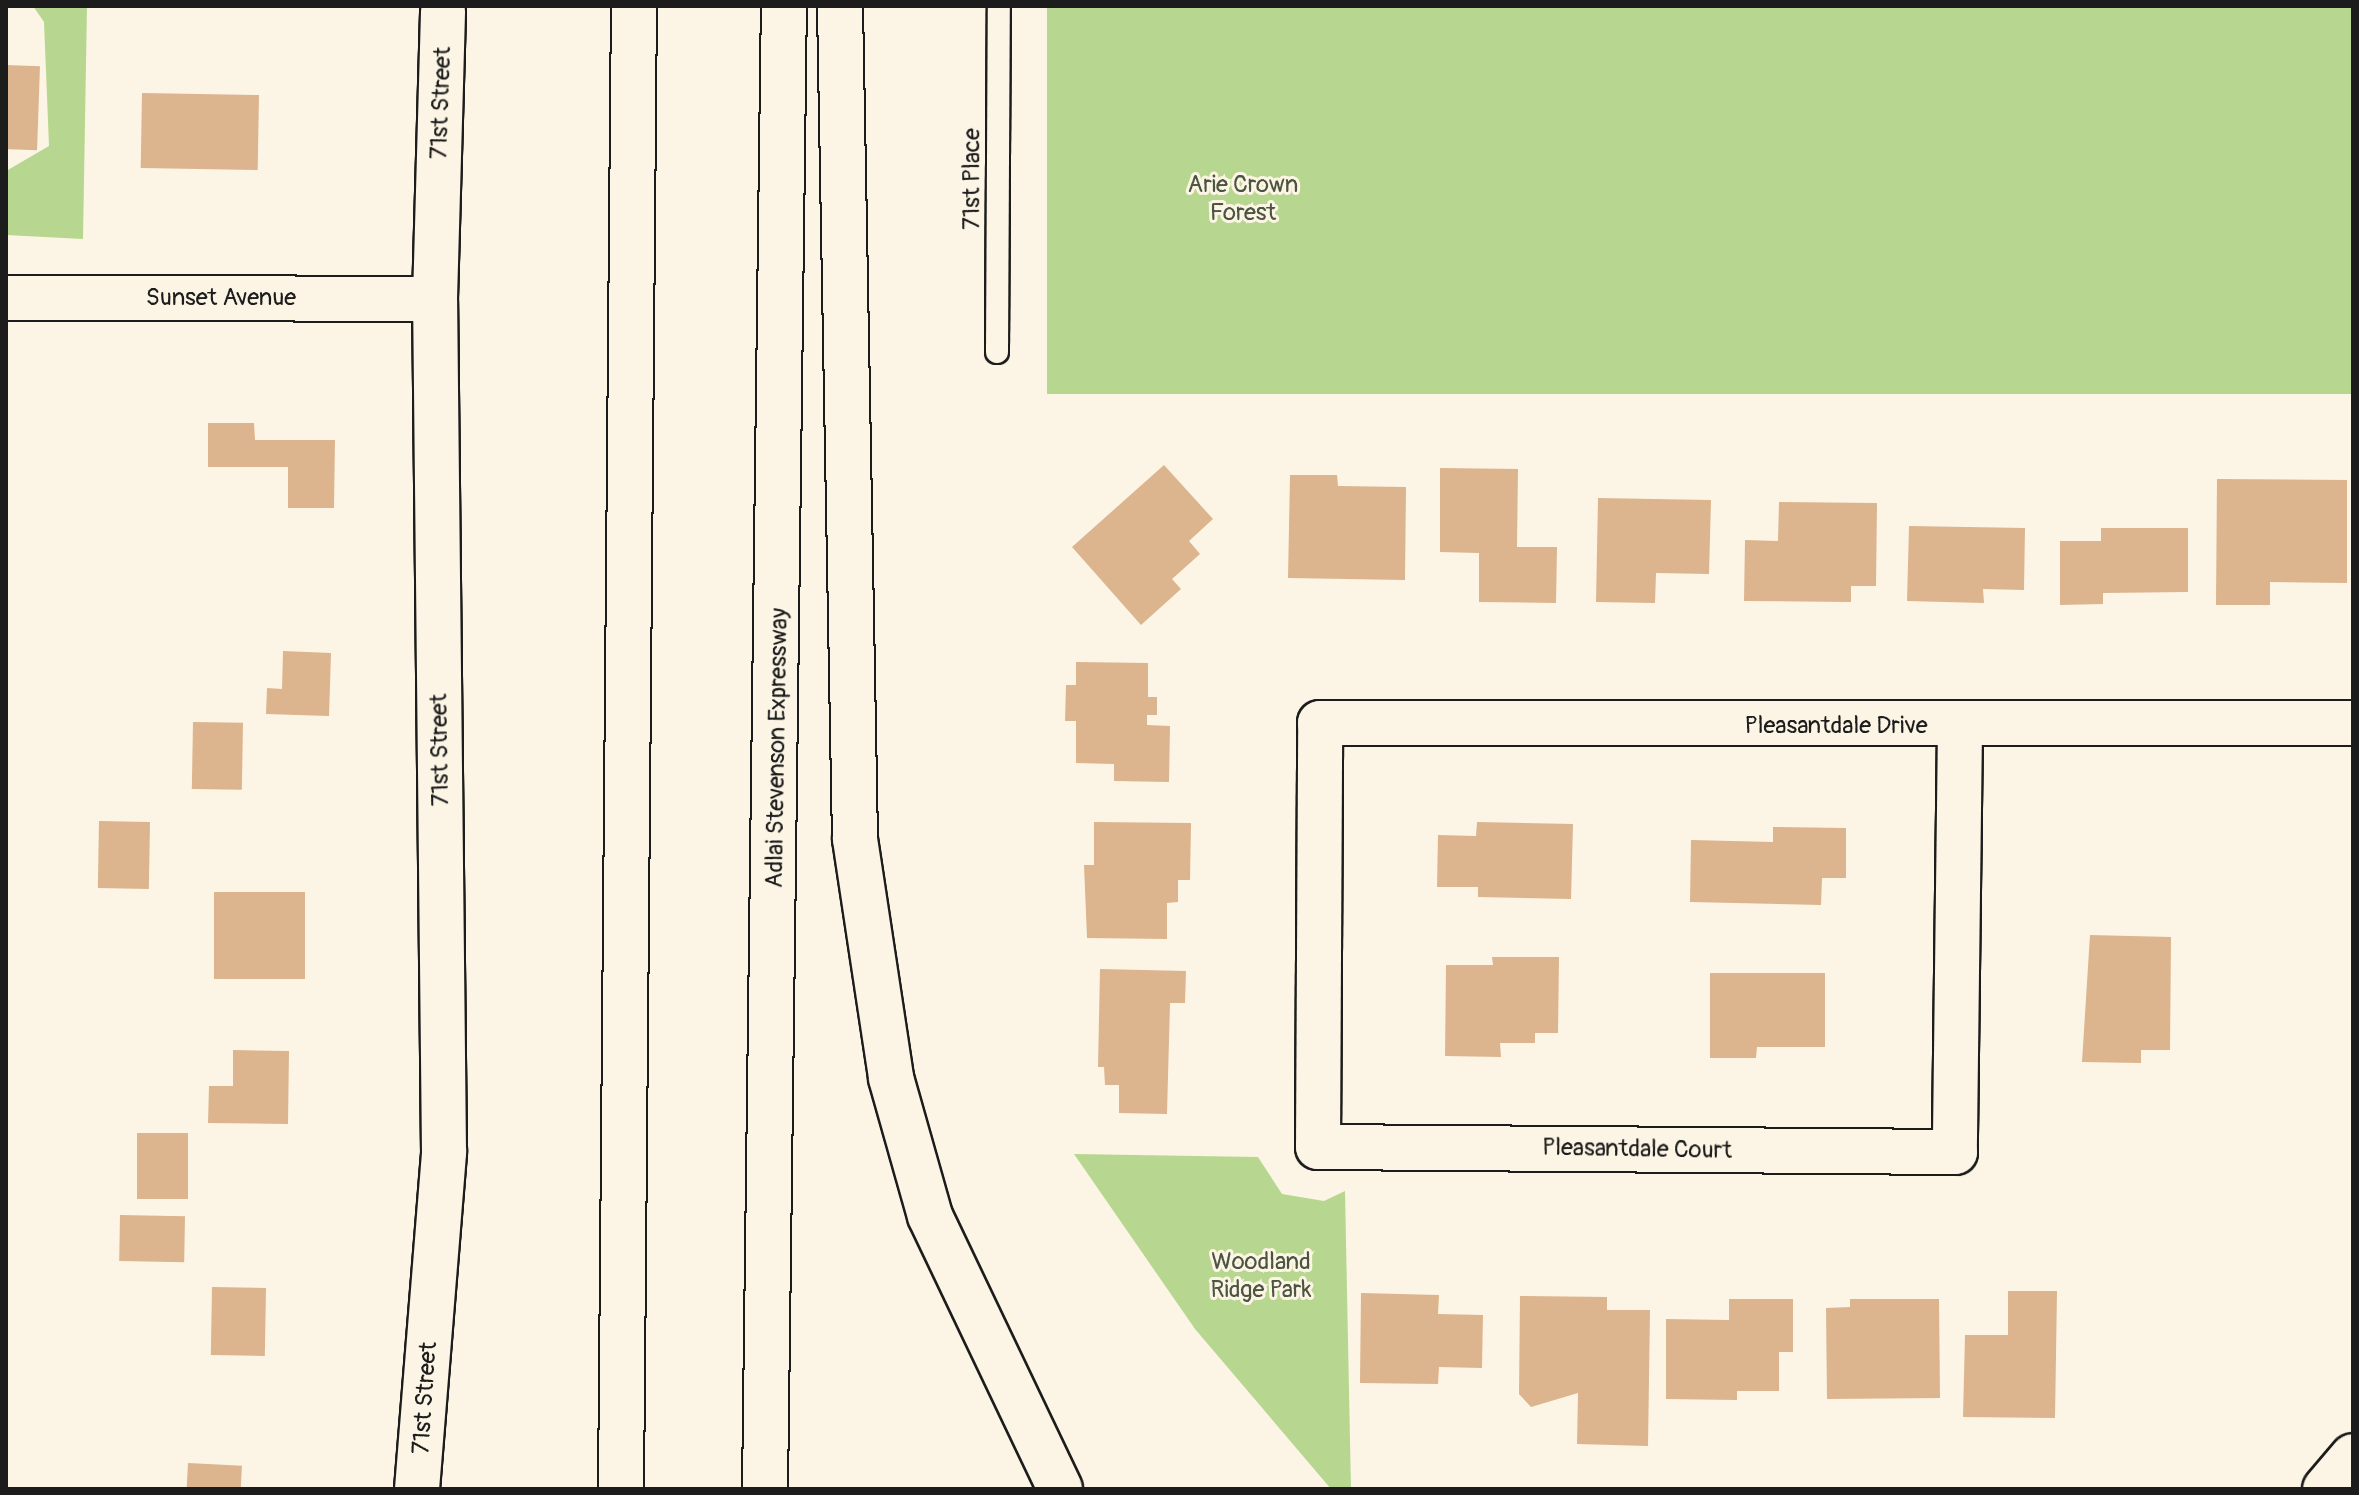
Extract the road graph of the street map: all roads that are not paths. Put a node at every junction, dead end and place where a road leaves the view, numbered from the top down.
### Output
1 (634, 6) edge
2 (784, 6) edge
3 (840, 6) edge
4 (999, 6) edge
5 (443, 11) dead end
6 (6, 298) edge
7 (435, 299) junction
8 (997, 352) dead end
9 (1320, 723) joint
10 (2353, 723) edge
11 (1960, 727) junction
12 (2353, 1456) edge
13 (417, 1489) edge
14 (621, 1489) edge
15 (765, 1489) edge
16 (1060, 1489) edge
17 (2325, 1489) edge

1 - 14 main road
2 - 15 main road, Adlai Stevenson Expressway
3 - 16 main road
4 - 8 lane, 71st Place
5 - 7 main road, 71st Street
6 - 7 main road, Sunset Avenue
7 - 13 main road, 71st Street
9 - 11 main road, Pleasantdale Drive
9 - 11 main road, Pleasantdale Court
10 - 11 main road, Pleasantdale Drive
12 - 17 main road

